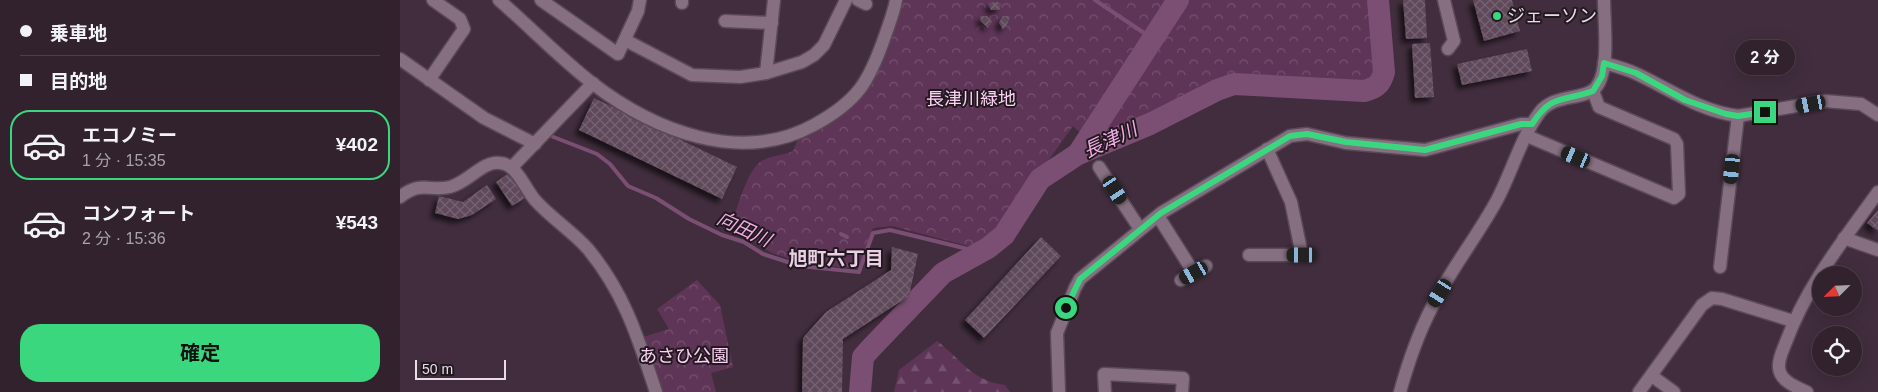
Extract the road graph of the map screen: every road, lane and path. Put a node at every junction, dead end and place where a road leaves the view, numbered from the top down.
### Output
1 (433, 0) edge
2 (499, 0) edge
3 (542, 0) edge
4 (640, 0) edge
5 (774, 0) edge
6 (846, 0) edge
7 (896, 0) edge
8 (1444, 0) edge
9 (1604, 0) edge
10 (725, 21) dead end
11 (772, 22) junction
12 (625, 40) junction
13 (1448, 49) dead end
14 (400, 59) edge
15 (1604, 63) junction
16 (766, 73) junction
17 (429, 80) junction
18 (593, 83) junction
19 (1593, 91) junction
20 (1878, 115) edge
21 (1738, 116) junction
22 (1532, 124) junction
23 (1527, 136) junction
24 (535, 144) junction
25 (1267, 149) junction
26 (512, 167) junction
27 (1099, 167) dead end
28 (1878, 192) edge
29 (400, 197) edge
30 (1158, 216) junction
31 (1140, 230) junction
32 (1844, 238) junction
33 (1878, 250) edge
34 (1249, 255) dead end
35 (1206, 266) dead end
36 (1720, 267) dead end
37 (1194, 273) junction
38 (1181, 280) dead end
39 (1793, 321) junction
40 (1652, 376) junction
41 (656, 392) edge
42 (1059, 392) edge
43 (1105, 392) edge
44 (1182, 392) edge
45 (1400, 392) edge
46 (1639, 392) edge
47 (1674, 392) edge
48 (1807, 392) edge

1 - 17 street
2 - 18 street
3 - 12 street
4 - 12 street
5 - 11 street
6 - 16 street
7 - 18 street
8 - 13 street
9 - 15 street
10 - 11 street
11 - 16 street
12 - 16 street
14 - 17 street
15 - 19 street
15 - 21 street
17 - 24 street
18 - 24 street
19 - 22 street
19 - 23 street
20 - 21 street
21 - 36 street
22 - 23 street
22 - 25 street
23 - 45 street
24 - 26 street
25 - 30 street
25 - 34 street
26 - 29 street
26 - 41 street
27 - 31 street
28 - 32 street
30 - 31 street
30 - 37 street
31 - 42 street
32 - 33 street
32 - 39 street
35 - 37 street
37 - 38 street
39 - 40 street
39 - 48 street
40 - 46 street
40 - 47 street
43 - 44 street

